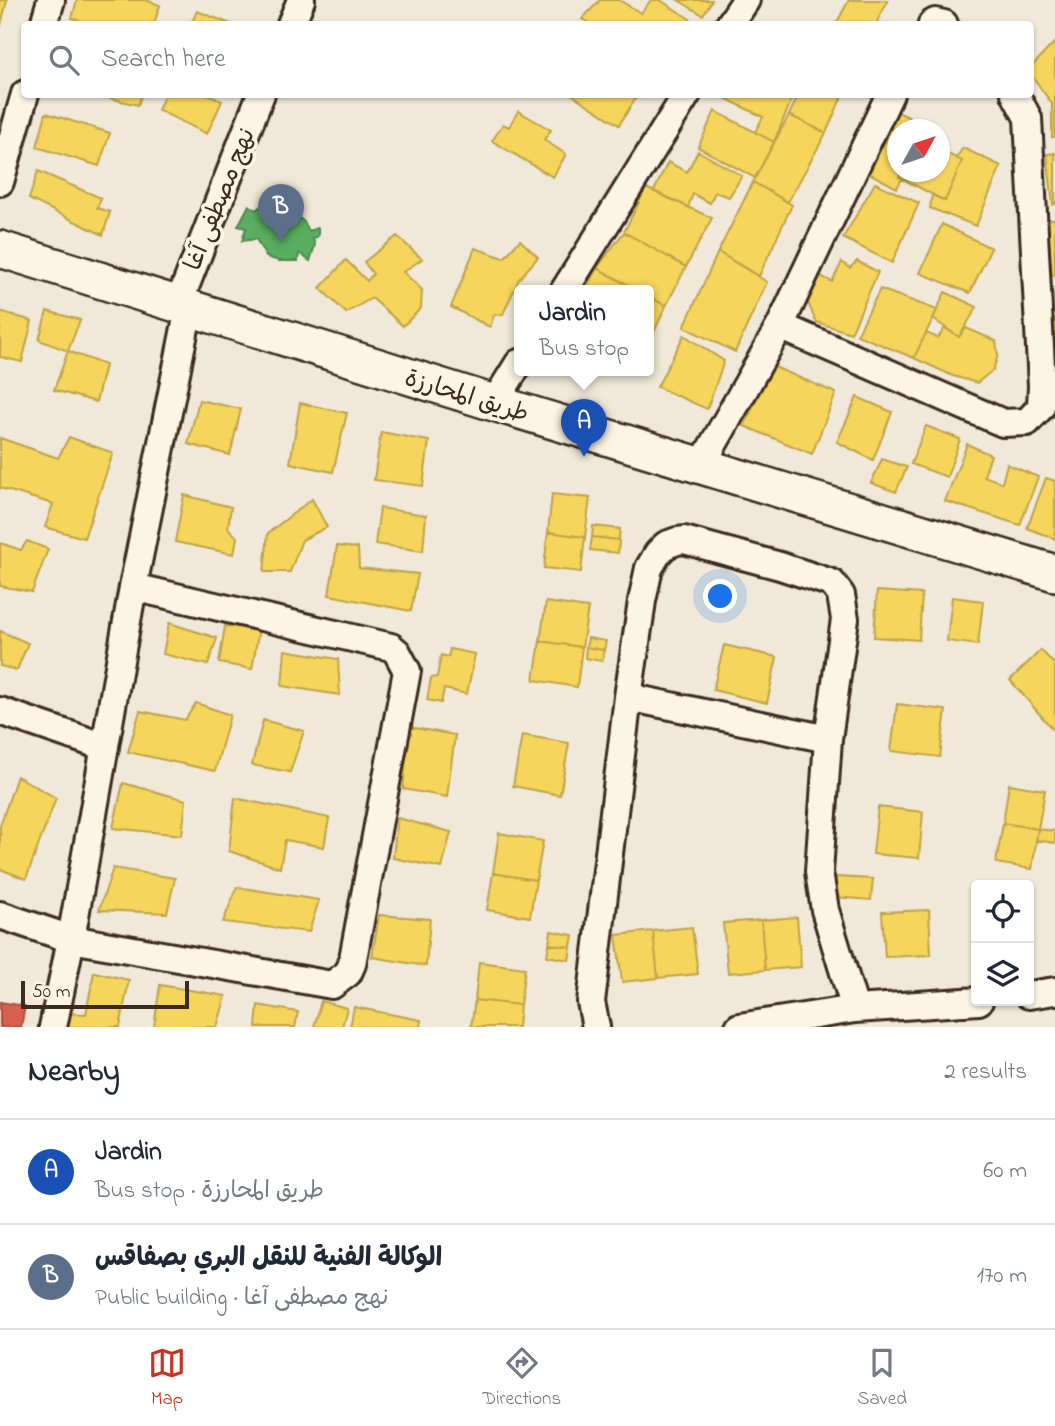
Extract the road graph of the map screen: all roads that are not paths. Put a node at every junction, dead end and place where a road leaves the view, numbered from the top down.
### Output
1 (51, 0) edge
2 (301, 0) edge
3 (746, 0) edge
4 (45, 21) edge
5 (292, 21) edge
6 (732, 21) edge
7 (24, 98) edge
8 (260, 98) edge
9 (685, 98) edge
10 (888, 98) edge
11 (1017, 98) edge
12 (0, 182) edge
13 (0, 248) edge
14 (569, 285) edge
15 (183, 306) junction
16 (780, 326) junction
17 (514, 371) edge
18 (494, 404) junction
19 (702, 466) junction
20 (1055, 573) edge
21 (133, 587) junction
22 (628, 697) junction
23 (0, 711) edge
24 (828, 739) junction
25 (105, 747) junction
26 (0, 915) edge
27 (71, 939) junction
28 (1055, 991) edge
29 (1034, 994) edge
30 (971, 1002) edge
31 (855, 1009) junction
32 (53, 1027) edge
33 (596, 1027) edge
34 (739, 1027) edge

1 - 4 street
2 - 5 street
3 - 6 street
7 - 12 street
8 - 15 street, نهج مصطفى آغا
9 - 14 street
10 - 16 street
11 - 16 street
13 - 15 main road, طريق المحارزة
15 - 18 main road, طريق المحارزة
15 - 21 street, نهج مصطفى آغا
16 - 19 street
17 - 18 street
18 - 19 main road, طريق المحارزة
19 - 20 main road, طريق المحارزة
21 - 25 street, نهج مصطفى آغا
21 - 27 street
22 - 24 street
22 - 24 street
22 - 33 street
23 - 25 street
24 - 31 street
25 - 27 street, نهج مصطفى آغا
26 - 27 street
27 - 32 street, نهج مصطفى آغا
28 - 29 street
30 - 31 street
31 - 34 street

